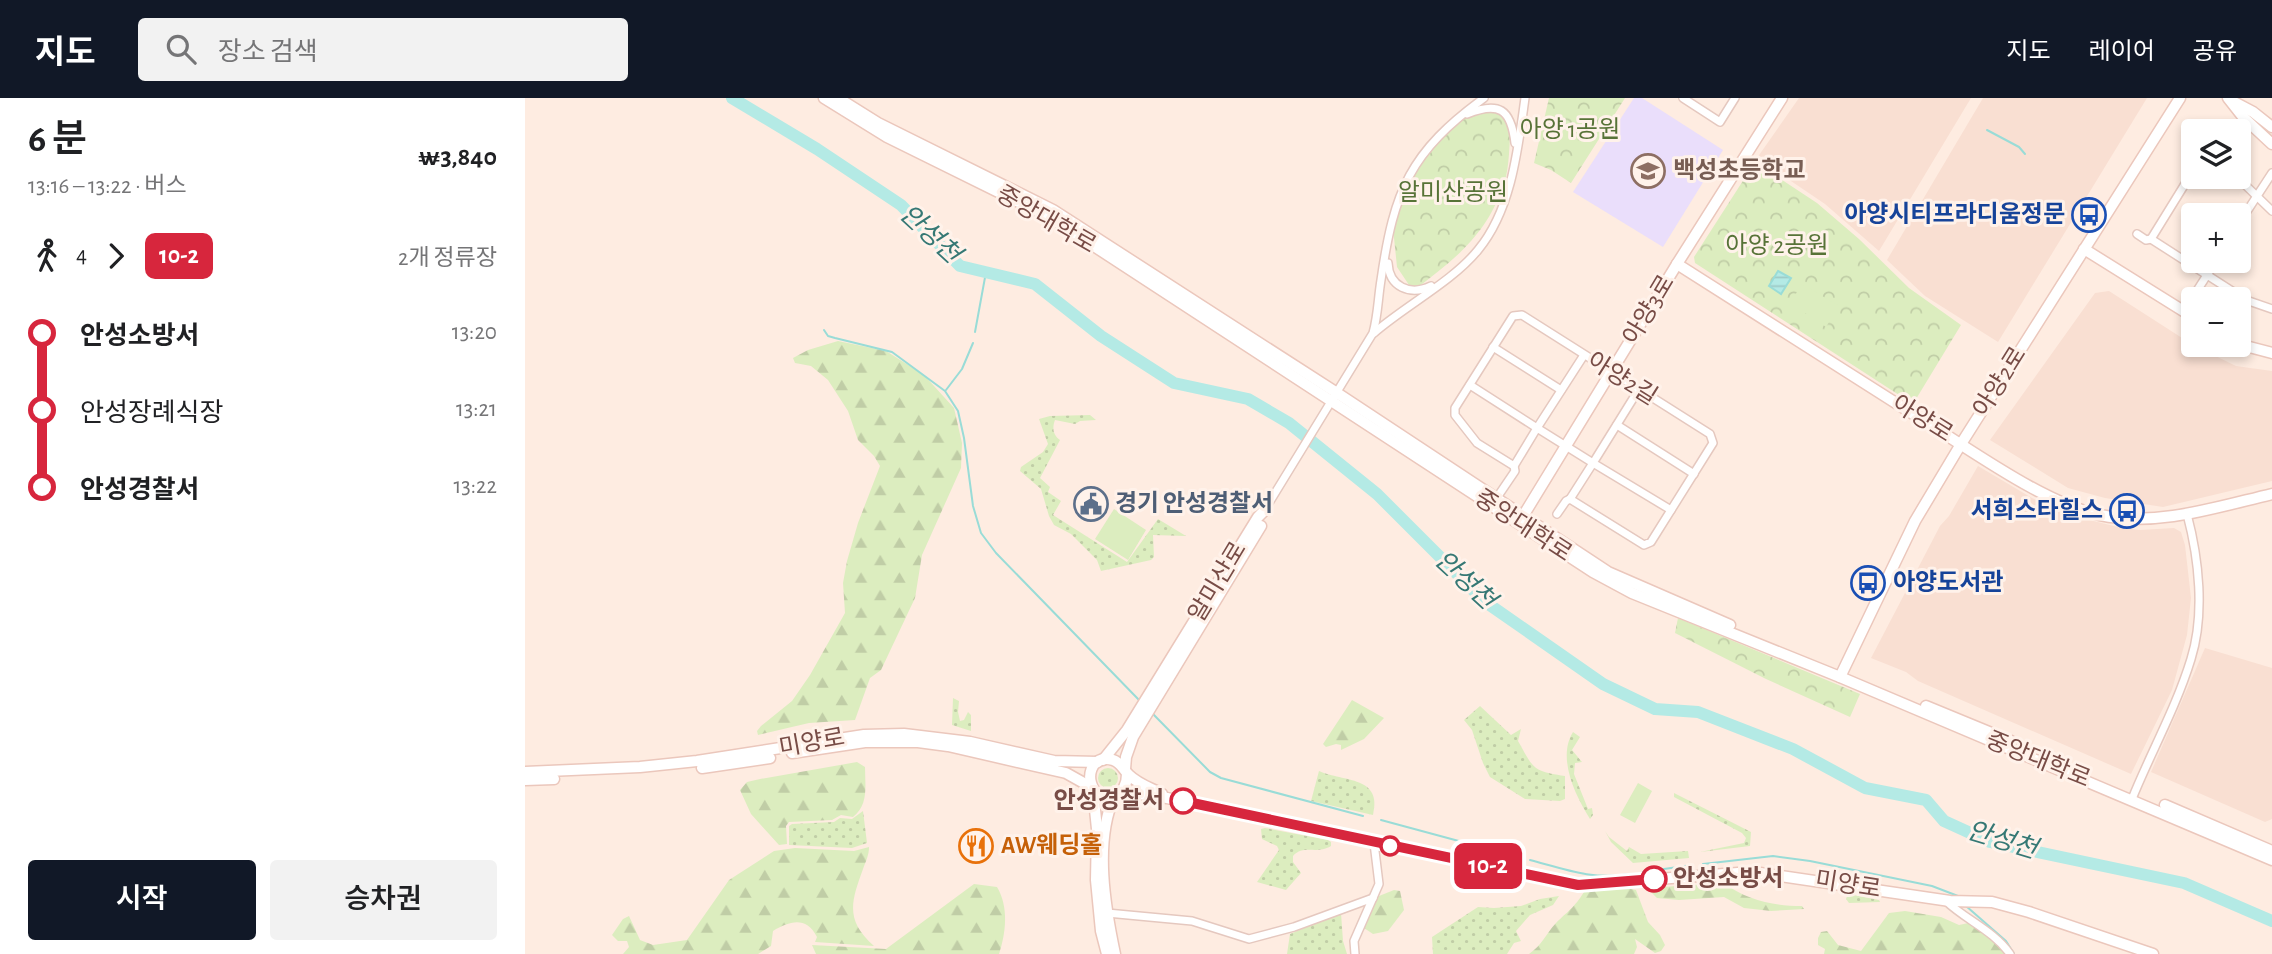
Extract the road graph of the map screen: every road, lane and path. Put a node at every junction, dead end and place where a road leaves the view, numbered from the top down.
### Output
1 (824, 98) edge
2 (838, 98) edge
3 (1484, 98) edge
4 (1525, 98) edge
5 (1683, 98) edge
6 (1735, 98) edge
7 (1782, 98) edge
8 (2180, 98) edge
9 (2229, 99) edge
10 (1458, 118) junction
11 (2272, 127) edge
12 (2272, 144) edge
13 (1516, 154) junction
14 (2272, 173) edge
15 (2182, 189) edge
16 (2250, 189) edge
17 (2257, 195) junction
18 (2251, 204) edge
19 (2272, 211) edge
20 (1390, 234) junction
21 (2137, 234) dead end
22 (2151, 239) junction
23 (2084, 249) junction
24 (1677, 264) junction
25 (1455, 271) junction
26 (2207, 275) junction
27 (2201, 287) edge
28 (2272, 309) edge
29 (2181, 310) edge
30 (1373, 333) junction
31 (1493, 347) junction
32 (2251, 347) edge
33 (2272, 353) edge
34 (1584, 355) junction
35 (1611, 372) junction
36 (1470, 385) junction
37 (1639, 389) junction
38 (1561, 390) junction
39 (1335, 397) junction
40 (1616, 425) junction
41 (1537, 428) junction
42 (1961, 444) junction
43 (1566, 446) junction
44 (1593, 463) junction
45 (1514, 466) junction
46 (1694, 474) junction
47 (2272, 494) edge
48 (1496, 499) junction
49 (1570, 499) junction
50 (1671, 510) junction
51 (1264, 511) junction
52 (1557, 513) dead end
53 (2187, 514) junction
54 (1521, 520) junction
55 (1841, 674) junction
56 (1100, 761) junction
57 (525, 772) edge
58 (1126, 772) junction
59 (525, 780) edge
60 (1092, 789) junction
61 (1116, 796) junction
62 (2133, 796) junction
63 (1167, 798) junction
64 (1374, 843) junction
65 (2272, 851) edge
66 (2272, 860) edge
67 (1373, 898) junction
68 (1948, 901) junction
69 (1107, 913) junction
70 (1107, 954) edge
71 (1115, 954) edge
72 (1355, 954) edge
73 (2010, 954) edge
74 (2153, 954) edge

1 - 39 street, 중앙대학로
2 - 39 street, 중앙대학로
3 - 10 street
4 - 13 street
5 - 6 street
7 - 24 street, 아양3로
8 - 23 street, 아양2로
9 - 11 street
9 - 12 street
10 - 13 street
10 - 20 street
13 - 25 street
14 - 17 street
15 - 22 street
16 - 17 street
17 - 18 street
17 - 19 street
20 - 25 street
20 - 30 street
21 - 22 street
22 - 26 street
23 - 29 street
23 - 42 street, 아양2로
24 - 35 street, 아양3로
24 - 42 street, 아양로
25 - 30 street
26 - 27 street
26 - 28 street
30 - 39 street
31 - 34 street, 아양2길
31 - 36 street, 아양2길
31 - 38 street
32 - 33 street
34 - 35 street, 아양2길
34 - 38 street
35 - 37 street, 아양2길
35 - 43 street, 아양3로
36 - 41 street
36 - 45 street, 아양2길
37 - 40 street
37 - 46 street, 아양2길
38 - 41 street
39 - 48 street, 중앙대학로
39 - 51 street
39 - 54 street, 중앙대학로
40 - 44 street
40 - 46 street
41 - 43 street
41 - 45 street
42 - 53 street, 아양로
42 - 55 street, 아양2로
43 - 44 street
43 - 54 street, 아양3로
44 - 49 street
44 - 50 street
45 - 48 street
46 - 50 street, 아양2길
47 - 53 street, 아양로
48 - 54 street, 중앙대학로
49 - 50 street, 아양2길
49 - 52 street
51 - 56 street, 알미산로
51 - 58 street, 알미산로
53 - 62 street
54 - 55 street, 중앙대학로
55 - 62 street, 중앙대학로
56 - 57 street, 미양로
56 - 58 street
56 - 60 street
58 - 61 street
58 - 63 street, 미양로
59 - 60 street, 미양로
60 - 61 street
60 - 70 street
61 - 63 street, 미양로
61 - 69 street
62 - 65 street, 중앙대학로
62 - 66 street, 중앙대학로
63 - 64 street, 미양로
64 - 67 street
64 - 68 street, 미양로
67 - 69 street
67 - 72 street
68 - 73 street
68 - 74 street, 미양로
69 - 71 street

